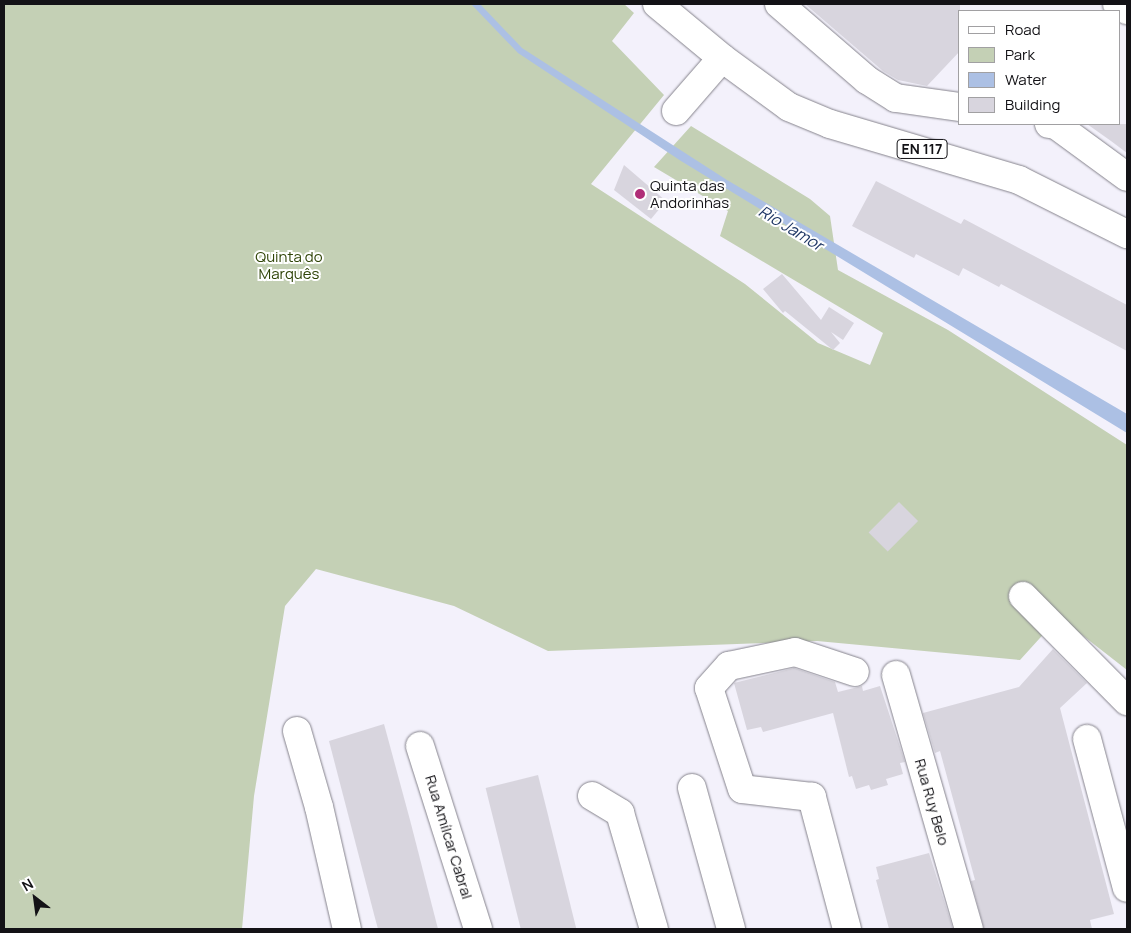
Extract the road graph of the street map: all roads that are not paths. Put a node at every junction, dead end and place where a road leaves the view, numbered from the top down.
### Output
1 (657, 4) edge
2 (779, 4) edge
3 (1117, 4) edge
4 (1127, 10) edge
5 (722, 58) junction
6 (958, 107) edge
7 (676, 111) dead end
8 (1056, 125) edge
9 (1127, 177) edge
10 (1127, 234) edge
11 (1023, 596) dead end
12 (855, 672) dead end
13 (896, 675) dead end
14 (1127, 701) edge
15 (297, 731) dead end
16 (1086, 739) dead end
17 (420, 746) dead end
18 (692, 788) dead end
19 (592, 796) dead end
20 (1127, 888) edge
21 (347, 929) edge
22 (478, 929) edge
23 (654, 929) edge
24 (731, 929) edge
25 (847, 929) edge
26 (969, 929) edge

1 - 5 street, EN 117
2 - 6 street
3 - 4 street
5 - 7 street
5 - 10 street, EN 117
8 - 9 street
11 - 14 street
12 - 25 street
13 - 26 street, Rua Ruy Belo
15 - 21 street
16 - 20 street
17 - 22 street, Rua Amílcar Cabral
18 - 24 street
19 - 23 street

